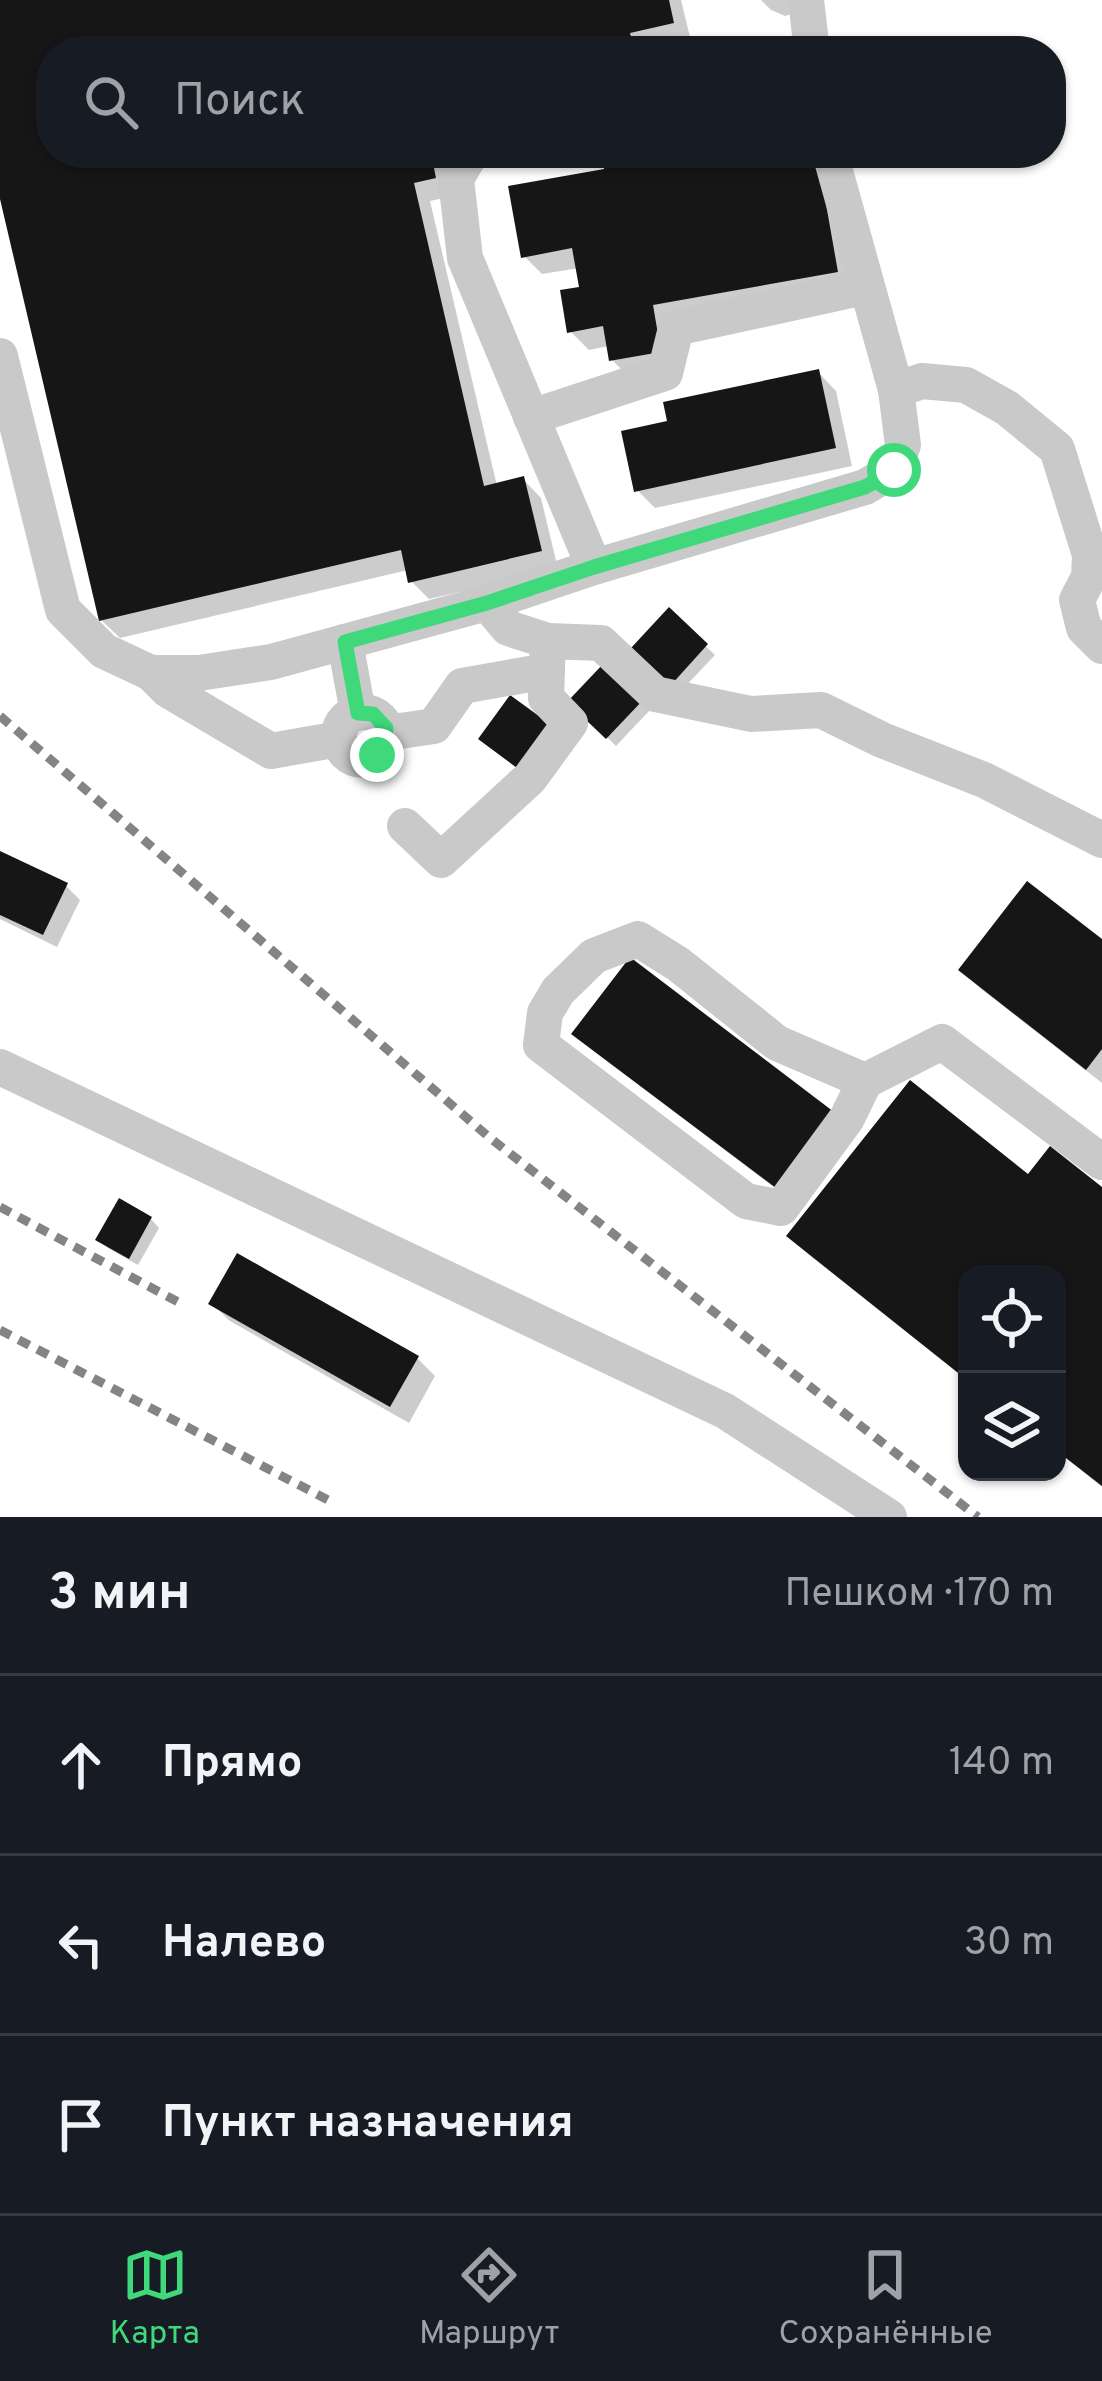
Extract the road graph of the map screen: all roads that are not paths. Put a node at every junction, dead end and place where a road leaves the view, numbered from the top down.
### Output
1 (806, 0) edge
2 (810, 36) edge
3 (462, 168) edge
4 (834, 168) edge
5 (865, 287) junction
6 (0, 356) edge
7 (896, 390) junction
8 (531, 417) junction
9 (1096, 552) edge
10 (594, 567) junction
11 (487, 603) junction
12 (345, 642) junction
13 (1102, 646) edge
14 (548, 656) junction
15 (152, 673) junction
16 (361, 728) junction
17 (406, 826) dead end
18 (1102, 840) edge
19 (0, 1066) edge
20 (866, 1082) junction
21 (1102, 1162) edge
22 (889, 1517) edge

1 - 2 street
3 - 8 street
4 - 5 street
5 - 7 street
5 - 8 street
6 - 15 street
7 - 9 street
7 - 10 street
8 - 10 street
9 - 13 street
10 - 11 street
11 - 12 street
11 - 14 street
12 - 15 street
12 - 16 street
14 - 16 street
14 - 17 street
14 - 18 street
15 - 16 street
19 - 22 street
20 - 20 street
20 - 21 street

